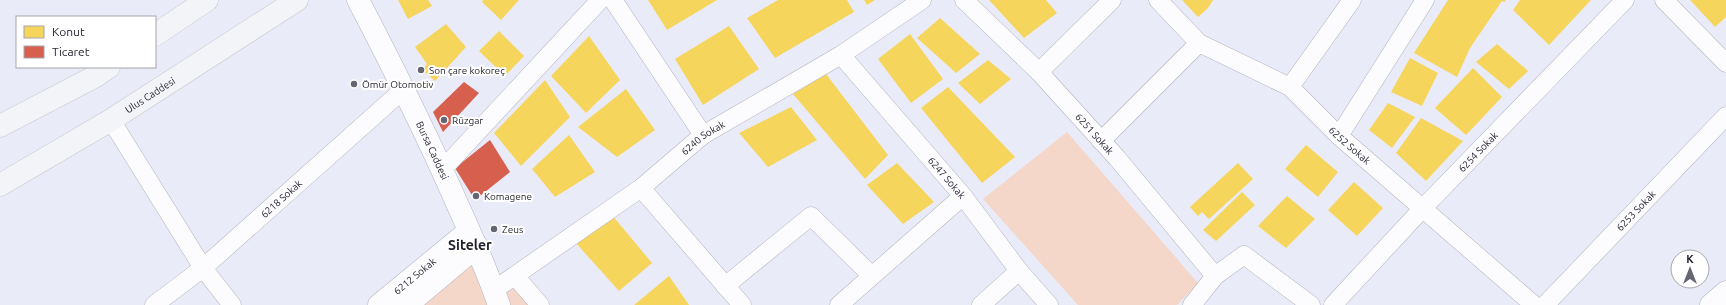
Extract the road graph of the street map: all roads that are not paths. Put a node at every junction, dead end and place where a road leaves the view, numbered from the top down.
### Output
1 (207, 0) edge
2 (297, 0) edge
3 (358, 0) edge
4 (600, 0) edge
5 (613, 0) edge
6 (922, 0) edge
7 (964, 0) edge
8 (1112, 0) edge
9 (1158, 0) edge
10 (1352, 0) edge
11 (1425, 0) edge
12 (1625, 0) edge
13 (1664, 0) edge
14 (156, 34) edge
15 (1199, 43) junction
16 (841, 55) junction
17 (1726, 64) edge
18 (108, 68) edge
19 (1039, 72) junction
20 (1290, 87) junction
21 (404, 89) junction
22 (1726, 116) edge
23 (111, 120) junction
24 (0, 126) edge
25 (703, 135) junction
26 (1339, 136) junction
27 (1101, 141) junction
28 (442, 170) junction
29 (0, 185) edge
30 (642, 188) junction
31 (963, 196) junction
32 (1422, 209) junction
33 (473, 239) junction
34 (203, 268) junction
35 (1019, 271) junction
36 (515, 276) junction
37 (872, 276) junction
38 (1216, 276) junction
39 (725, 286) junction
40 (1726, 292) edge
41 (496, 298) edge
42 (154, 305) edge
43 (232, 305) edge
44 (379, 305) edge
45 (407, 305) edge
46 (540, 305) edge
47 (742, 305) edge
48 (840, 305) edge
49 (981, 305) edge
50 (1049, 305) edge
51 (1192, 305) edge
52 (1311, 305) edge
53 (1333, 305) edge
54 (1534, 305) edge
55 (1545, 305) edge
56 (1711, 305) edge

1 - 14 main road
2 - 23 main road, Ulus Caddesi
3 - 21 main road, Bursa Caddesi
4 - 28 street
5 - 25 street
6 - 16 street, 6240 Sokak
7 - 19 street, 6251 Sokak
8 - 19 street
9 - 15 street, 6252 Sokak
10 - 20 street
11 - 26 street
12 - 32 street, 6254 Sokak
13 - 17 street
15 - 20 street, 6252 Sokak
15 - 27 street
16 - 25 street, 6240 Sokak
16 - 31 street, 6247 Sokak
18 - 24 main road
19 - 27 street, 6251 Sokak
20 - 26 street, 6252 Sokak
21 - 28 main road, Bursa Caddesi
21 - 34 street, 6218 Sokak
22 - 55 street, 6253 Sokak
23 - 29 main road, Ulus Caddesi
23 - 34 street
25 - 30 street, 6240 Sokak
26 - 32 street, 6252 Sokak
27 - 38 street, 6251 Sokak
28 - 33 main road, Bursa Caddesi
30 - 36 street, 6240 Sokak
30 - 39 street
31 - 35 street, 6247 Sokak
31 - 37 street
32 - 53 street, 6254 Sokak
32 - 54 street, 6252 Sokak
33 - 41 main road, Bursa Caddesi
33 - 44 main road, 6212 Sokak
33 - 45 main road, 6212 Sokak
34 - 42 street, 6218 Sokak
34 - 43 street
35 - 49 street
35 - 50 street, 6247 Sokak
36 - 41 street, 6240 Sokak
36 - 46 street
37 - 39 street
37 - 48 street
38 - 51 street
38 - 52 street
39 - 47 street
40 - 56 main road

